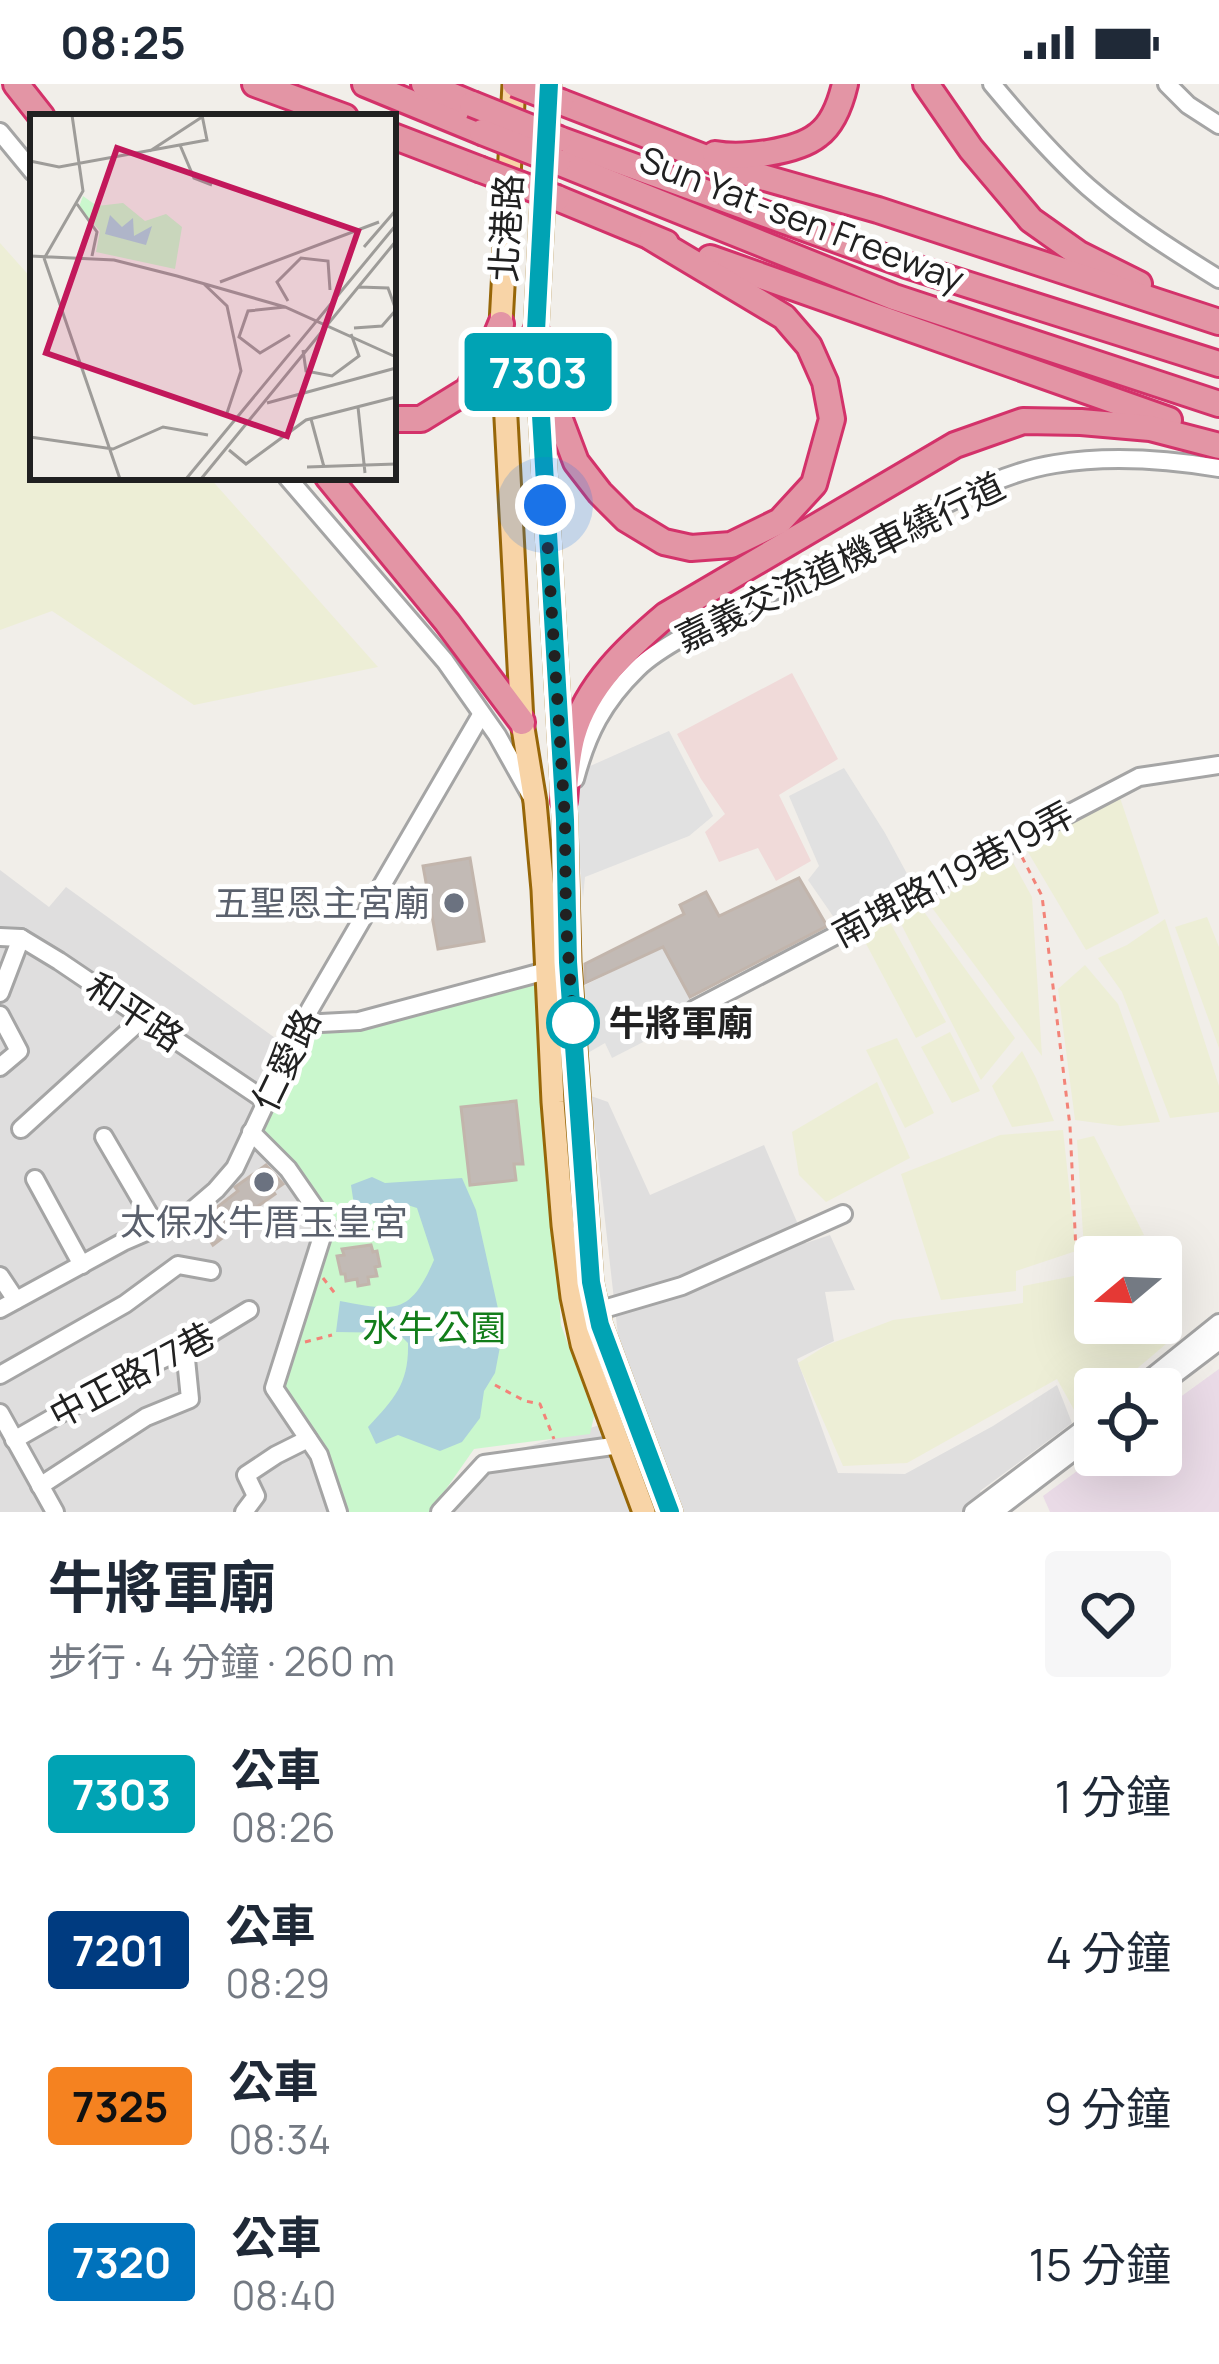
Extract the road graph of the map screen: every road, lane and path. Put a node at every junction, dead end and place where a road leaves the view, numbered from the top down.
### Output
1 (16, 84) edge
2 (255, 84) edge
3 (365, 84) edge
4 (424, 84) edge
5 (515, 84) edge
6 (845, 84) edge
7 (926, 84) edge
8 (992, 84) edge
9 (1167, 84) edge
10 (555, 93) edge
11 (40, 114) edge
12 (337, 114) edge
13 (1219, 125) edge
14 (0, 133) edge
15 (396, 137) edge
16 (668, 144) junction
17 (558, 150) junction
18 (30, 168) edge
19 (652, 238) junction
20 (1219, 279) edge
21 (1219, 320) edge
22 (501, 323) junction
23 (536, 331) junction
24 (1219, 364) edge
25 (1219, 404) edge
26 (396, 418) edge
27 (1219, 442) edge
28 (1219, 468) edge
29 (290, 480) edge
30 (330, 480) edge
31 (482, 715) junction
32 (522, 722) junction
33 (1219, 765) edge
34 (535, 802) junction
35 (564, 811) junction
36 (1014, 842) junction
37 (0, 938) edge
38 (22, 938) junction
39 (568, 962) junction
40 (547, 970) junction
41 (0, 993) edge
42 (695, 1009) dead end
43 (0, 1015) edge
44 (143, 1018) junction
45 (302, 1024) junction
46 (0, 1067) edge
47 (266, 1101) junction
48 (21, 1129) dead end
49 (251, 1132) junction
50 (104, 1137) dead end
51 (34, 1178) dead end
52 (843, 1214) dead end
53 (156, 1226) junction
54 (1075, 1236) edge
55 (82, 1265) junction
56 (211, 1271) dead end
57 (0, 1276) edge
58 (8, 1305) edge
59 (249, 1310) dead end
60 (597, 1311) junction
61 (1219, 1323) edge
62 (332, 1334) dead end
63 (1219, 1341) edge
64 (185, 1349) junction
65 (285, 1352) junction
66 (1163, 1368) edge
67 (1182, 1369) edge
68 (0, 1375) edge
69 (495, 1384) dead end
70 (0, 1413) edge
71 (1074, 1436) edge
72 (308, 1439) junction
73 (14, 1440) junction
74 (620, 1445) junction
75 (1074, 1451) edge
76 (558, 1454) junction
77 (40, 1486) junction
78 (55, 1512) edge
79 (244, 1512) edge
80 (338, 1512) edge
81 (440, 1512) edge
82 (644, 1512) edge
83 (670, 1512) edge
84 (973, 1512) edge
85 (994, 1512) edge

1 - 11 highway
2 - 12 highway
3 - 17 highway, Sun Yat-sen Freeway, bridge
4 - 17 highway, Sun Yat-sen Freeway, bridge
5 - 10 highway, bridge
5 - 22 main road, 北港路
6 - 16 highway
7 - 21 highway
8 - 20 street
9 - 13 street
10 - 16 highway
10 - 23 main road, 北港路
14 - 18 street
15 - 19 highway, bridge
16 - 21 highway
17 - 24 highway, Sun Yat-sen Freeway
17 - 25 highway, Sun Yat-sen Freeway
19 - 23 highway
19 - 27 highway
22 - 26 highway
22 - 32 main road, 北港路
23 - 35 main road, 北港路
27 - 35 highway
28 - 35 street, 嘉義交流道機車繞行道
29 - 31 street
30 - 32 highway
31 - 34 street
31 - 45 street, 仁愛路
32 - 34 main road, 北港路
33 - 36 street, 南埤路119巷19弄
34 - 40 main road, 北港路
35 - 39 main road, 北港路
36 - 42 street, 南埤路119巷19弄
36 - 54 path
37 - 38 street
38 - 41 street
38 - 44 street, 和平路
39 - 40 street
39 - 60 main road, 北港路
40 - 45 street
40 - 74 main road, 北港路
43 - 46 street
44 - 47 street, 和平路
44 - 48 street
45 - 47 street, 仁愛路
47 - 49 street, 仁愛路
49 - 53 street, 仁愛路
49 - 65 street
50 - 53 street
51 - 55 street
52 - 60 street
53 - 55 street, 仁愛路
55 - 58 street, 仁愛路
56 - 68 street
57 - 58 street
59 - 64 street, 中正路77巷
60 - 83 main road, 北港路
61 - 66 street
62 - 65 path
63 - 67 street
64 - 73 street, 中正路77巷
64 - 77 street
65 - 72 street
69 - 76 path
70 - 73 street
71 - 84 street
72 - 79 street
72 - 80 street
73 - 77 street
74 - 76 street
74 - 82 main road, 北港路
75 - 85 street
76 - 81 street
77 - 78 street

